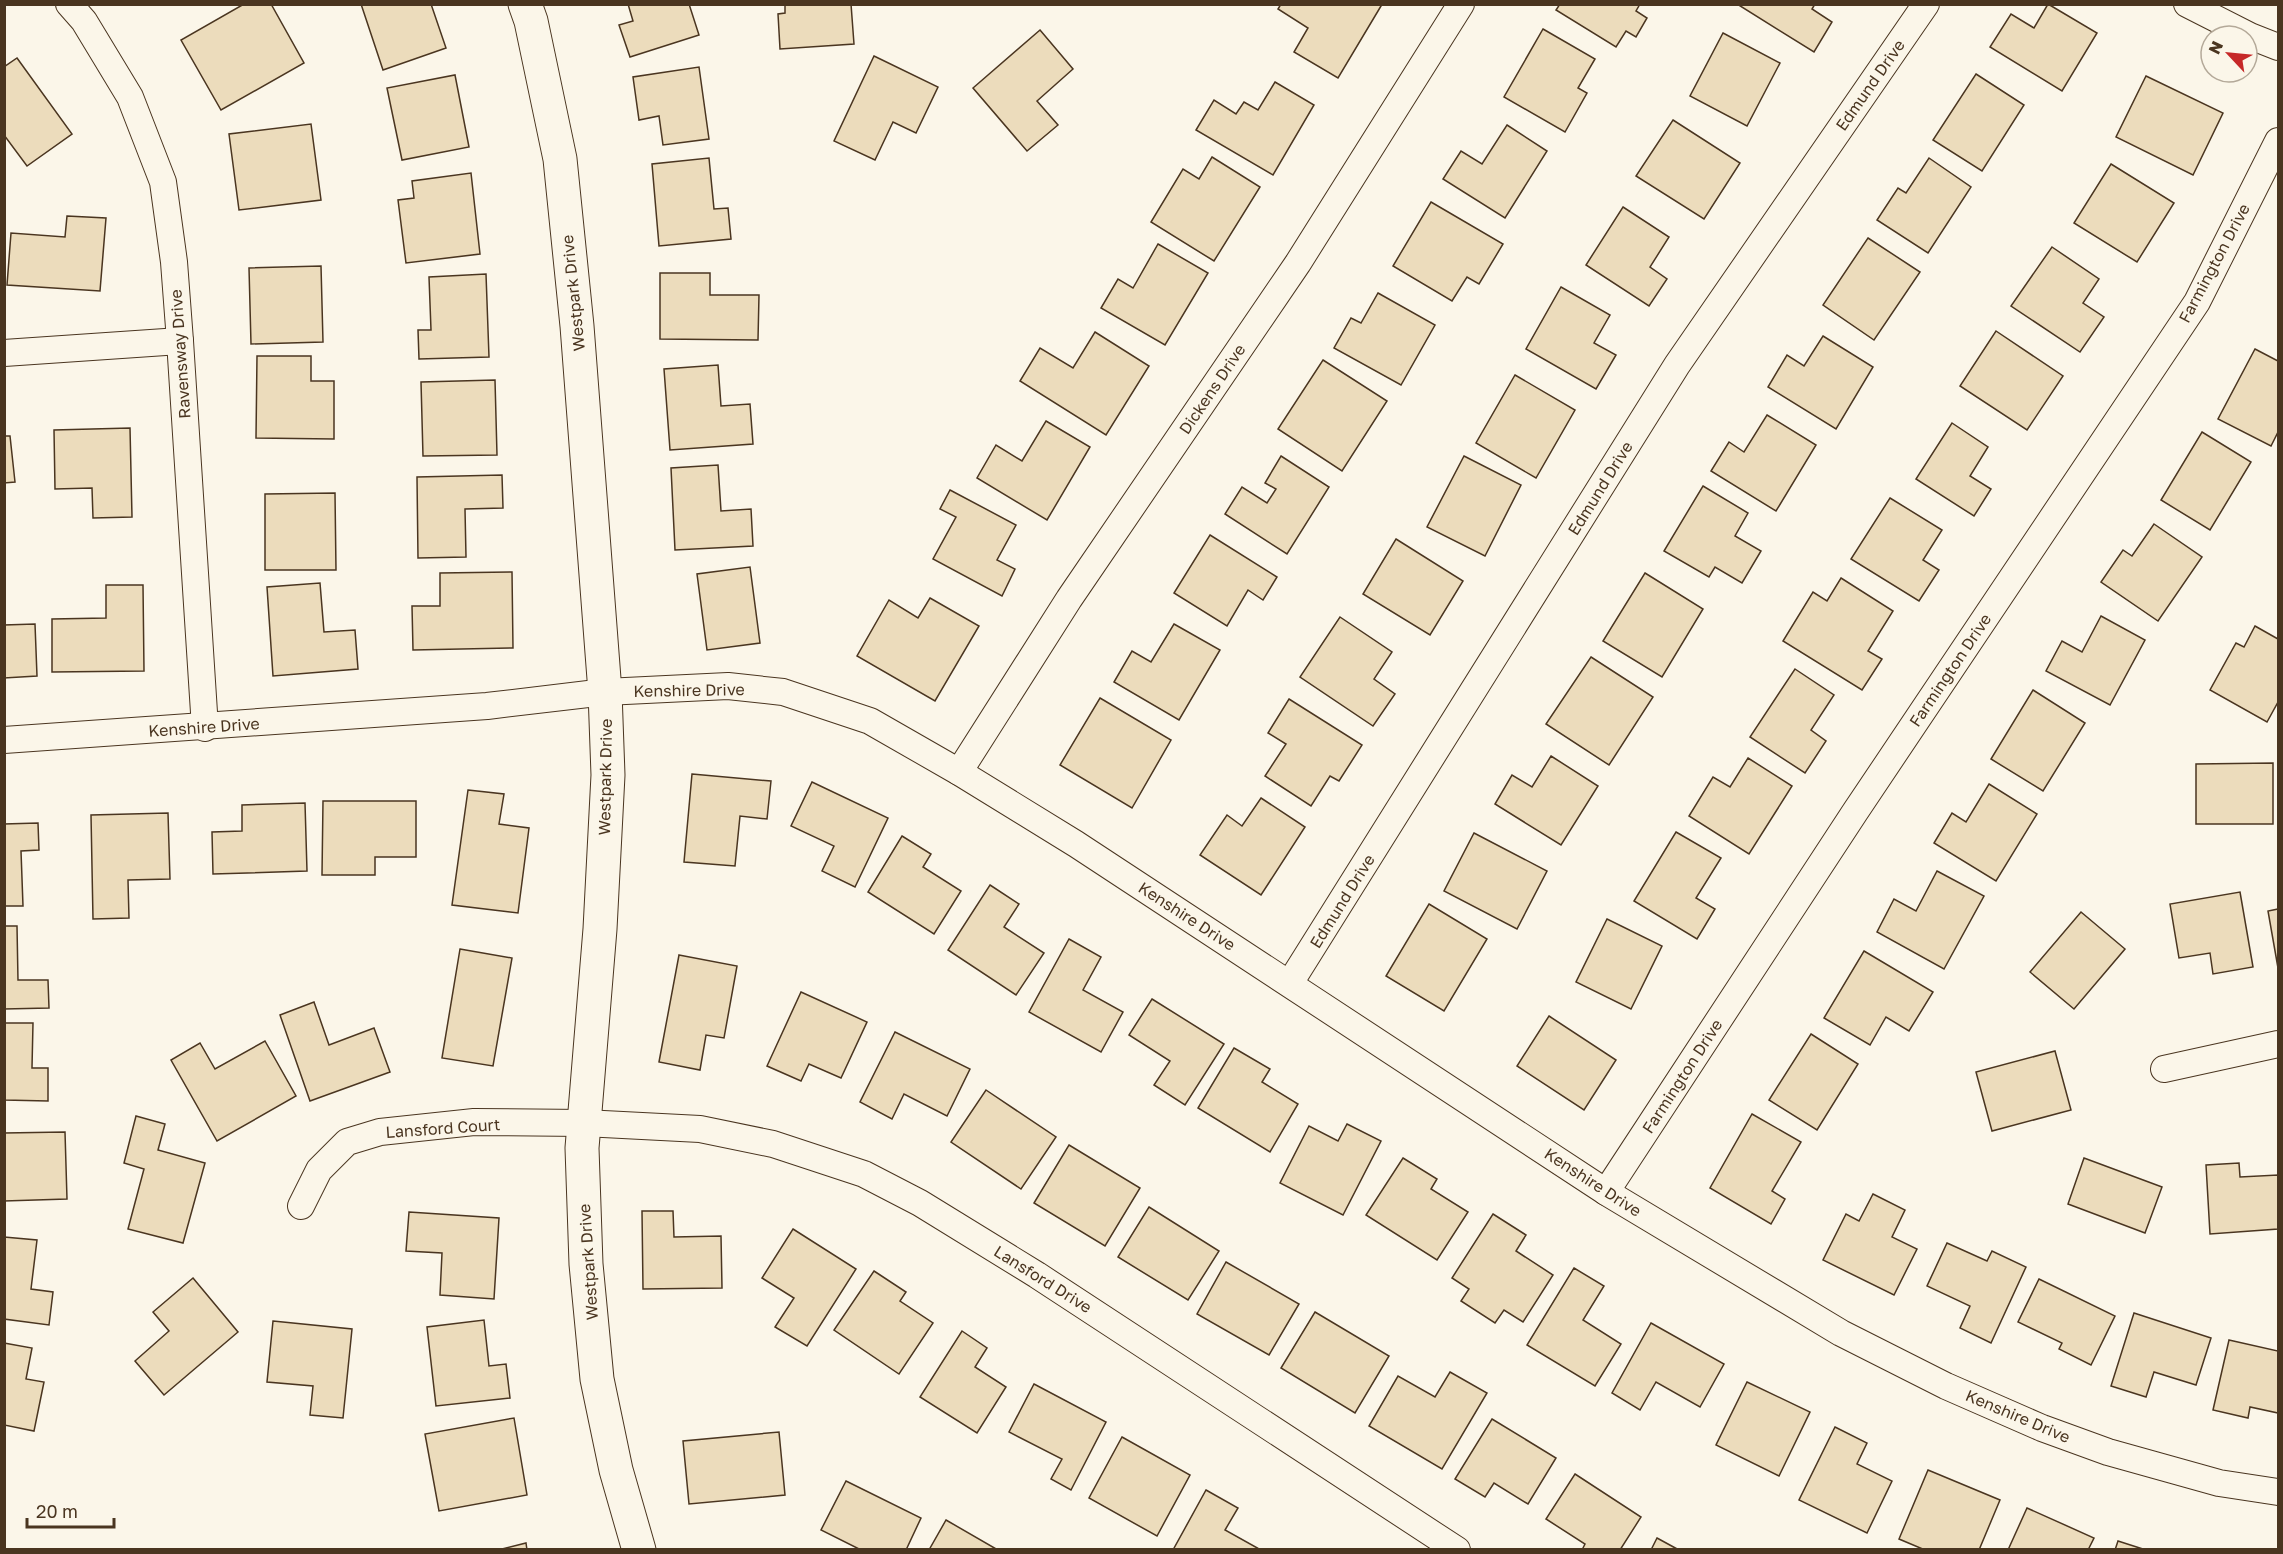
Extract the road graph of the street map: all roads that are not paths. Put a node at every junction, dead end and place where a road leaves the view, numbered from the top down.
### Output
1 (69, 4) edge
2 (525, 4) edge
3 (1461, 4) edge
4 (1926, 4) edge
5 (2187, 4) edge
6 (2278, 47) edge
7 (2278, 141) edge
8 (180, 341) junction
9 (4, 354) edge
10 (605, 692) junction
11 (205, 728) junction
12 (4, 740) edge
13 (959, 772) junction
14 (1290, 983) junction
15 (2278, 1044) edge
16 (2164, 1069) dead end
17 (584, 1123) junction
18 (1606, 1192) junction
19 (301, 1206) dead end
20 (2278, 1492) edge
21 (639, 1550) edge
22 (1457, 1550) edge

1 - 8 street, Ravensway Drive
2 - 10 street, Westpark Drive
3 - 13 street, Dickens Drive
4 - 14 street, Edmund Drive
5 - 6 street
7 - 18 street, Farmington Drive
8 - 9 street
8 - 11 street, Ravensway Drive
10 - 11 street, Kenshire Drive
10 - 13 street, Kenshire Drive
10 - 17 street, Westpark Drive
11 - 12 street, Kenshire Drive
13 - 14 street, Kenshire Drive
14 - 18 street, Kenshire Drive
15 - 16 street
17 - 19 street, Lansford Court
17 - 21 street, Westpark Drive
17 - 22 street, Lansford Drive
18 - 20 street, Kenshire Drive

